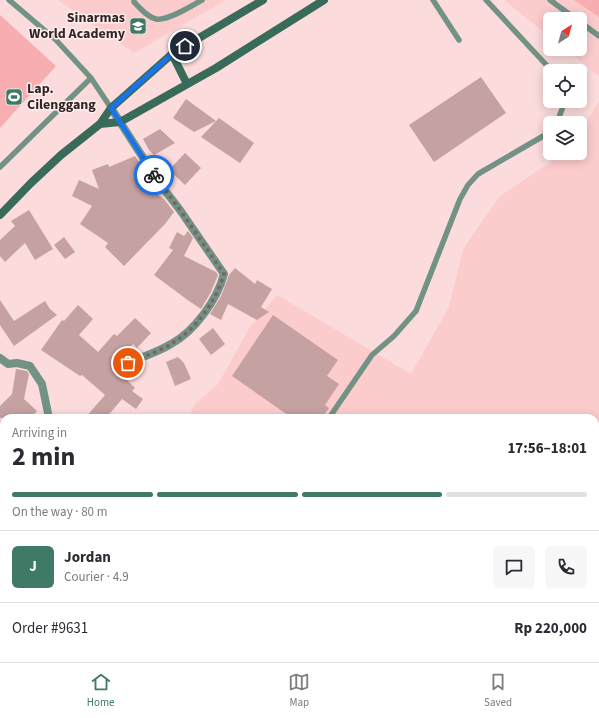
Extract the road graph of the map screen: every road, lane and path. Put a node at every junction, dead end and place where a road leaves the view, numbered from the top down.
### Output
1 (9, 0) edge
2 (134, 0) edge
3 (202, 0) edge
4 (262, 0) edge
5 (324, 0) edge
6 (433, 0) edge
7 (486, 0) edge
8 (550, 0) edge
9 (566, 12) edge
10 (587, 27) edge
11 (599, 36) edge
12 (459, 40) dead end
13 (172, 54) junction
14 (545, 64) edge
15 (91, 78) junction
16 (187, 84) junction
17 (111, 108) junction
18 (120, 122) junction
19 (100, 124) junction
20 (543, 136) edge
21 (0, 167) edge
22 (0, 215) edge
23 (0, 358) edge
24 (128, 363) dead end
25 (48, 414) edge
26 (332, 414) edge

1 - 15 lane
2 - 3 lane
4 - 13 main road
5 - 16 main road
6 - 12 lane
7 - 14 lane
8 - 9 lane
10 - 11 lane
13 - 16 main road
13 - 17 main road
15 - 17 lane
15 - 21 lane
16 - 18 main road
17 - 18 street
17 - 19 main road
18 - 19 main road
18 - 24 street
19 - 22 main road
20 - 26 lane
23 - 25 street

